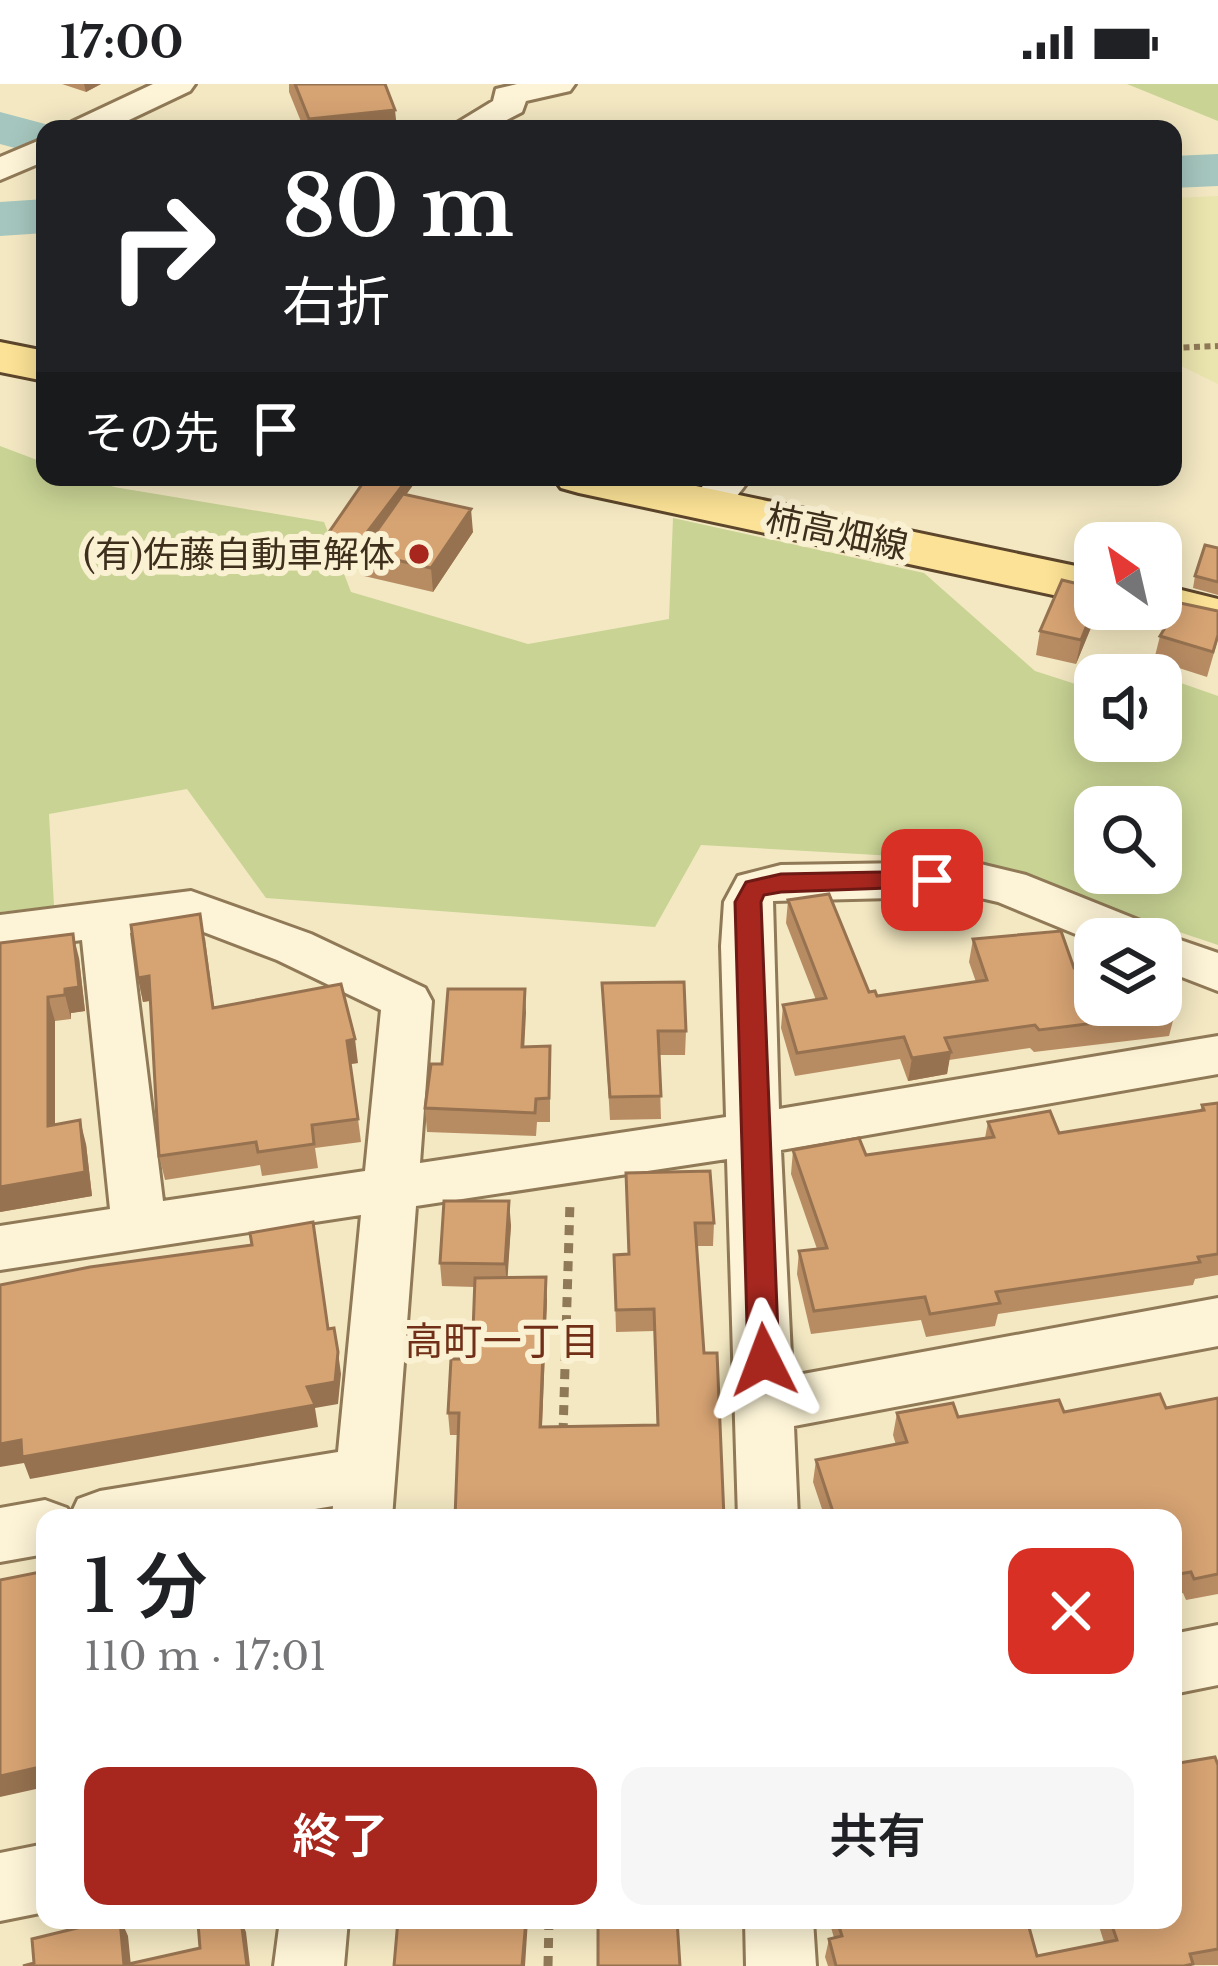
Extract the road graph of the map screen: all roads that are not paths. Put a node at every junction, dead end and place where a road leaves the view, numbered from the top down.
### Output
1 (179, 84) edge
2 (559, 84) edge
3 (111, 120) edge
4 (481, 120) edge
5 (36, 152) edge
6 (0, 170) edge
7 (0, 357) edge
8 (36, 364) edge
9 (676, 486) edge
10 (719, 490) edge
11 (1074, 582) edge
12 (1182, 607) edge
13 (1218, 616) edge
14 (1085, 918) edge
15 (104, 920) junction
16 (0, 933) edge
17 (1182, 958) edge
18 (1218, 973) edge
19 (1218, 1055) edge
20 (753, 1134) junction
21 (390, 1189) junction
22 (139, 1227) junction
23 (0, 1248) edge
24 (1218, 1322) edge
25 (766, 1406) junction
26 (365, 1496) edge
27 (208, 1509) edge
28 (768, 1509) edge
29 (36, 1528) edge
30 (0, 1534) edge
31 (1218, 1655) edge
32 (1182, 1662) edge
33 (36, 1880) edge
34 (0, 1887) edge
35 (313, 1929) edge
36 (780, 1929) edge
37 (310, 1966) edge
38 (782, 1966) edge

1 - 3 street
2 - 4 street
5 - 6 street
7 - 8 main road
9 - 10 main road, 柿高畑線
10 - 11 main road, 柿高畑線
12 - 13 main road
14 - 20 street
15 - 16 street
15 - 21 street
15 - 22 street
17 - 18 street
19 - 20 street
20 - 21 street
20 - 25 street
21 - 22 street
21 - 26 street
22 - 23 street
24 - 25 street
25 - 28 street
26 - 27 street
29 - 30 street
31 - 32 street
33 - 34 street
35 - 37 street
36 - 38 street

